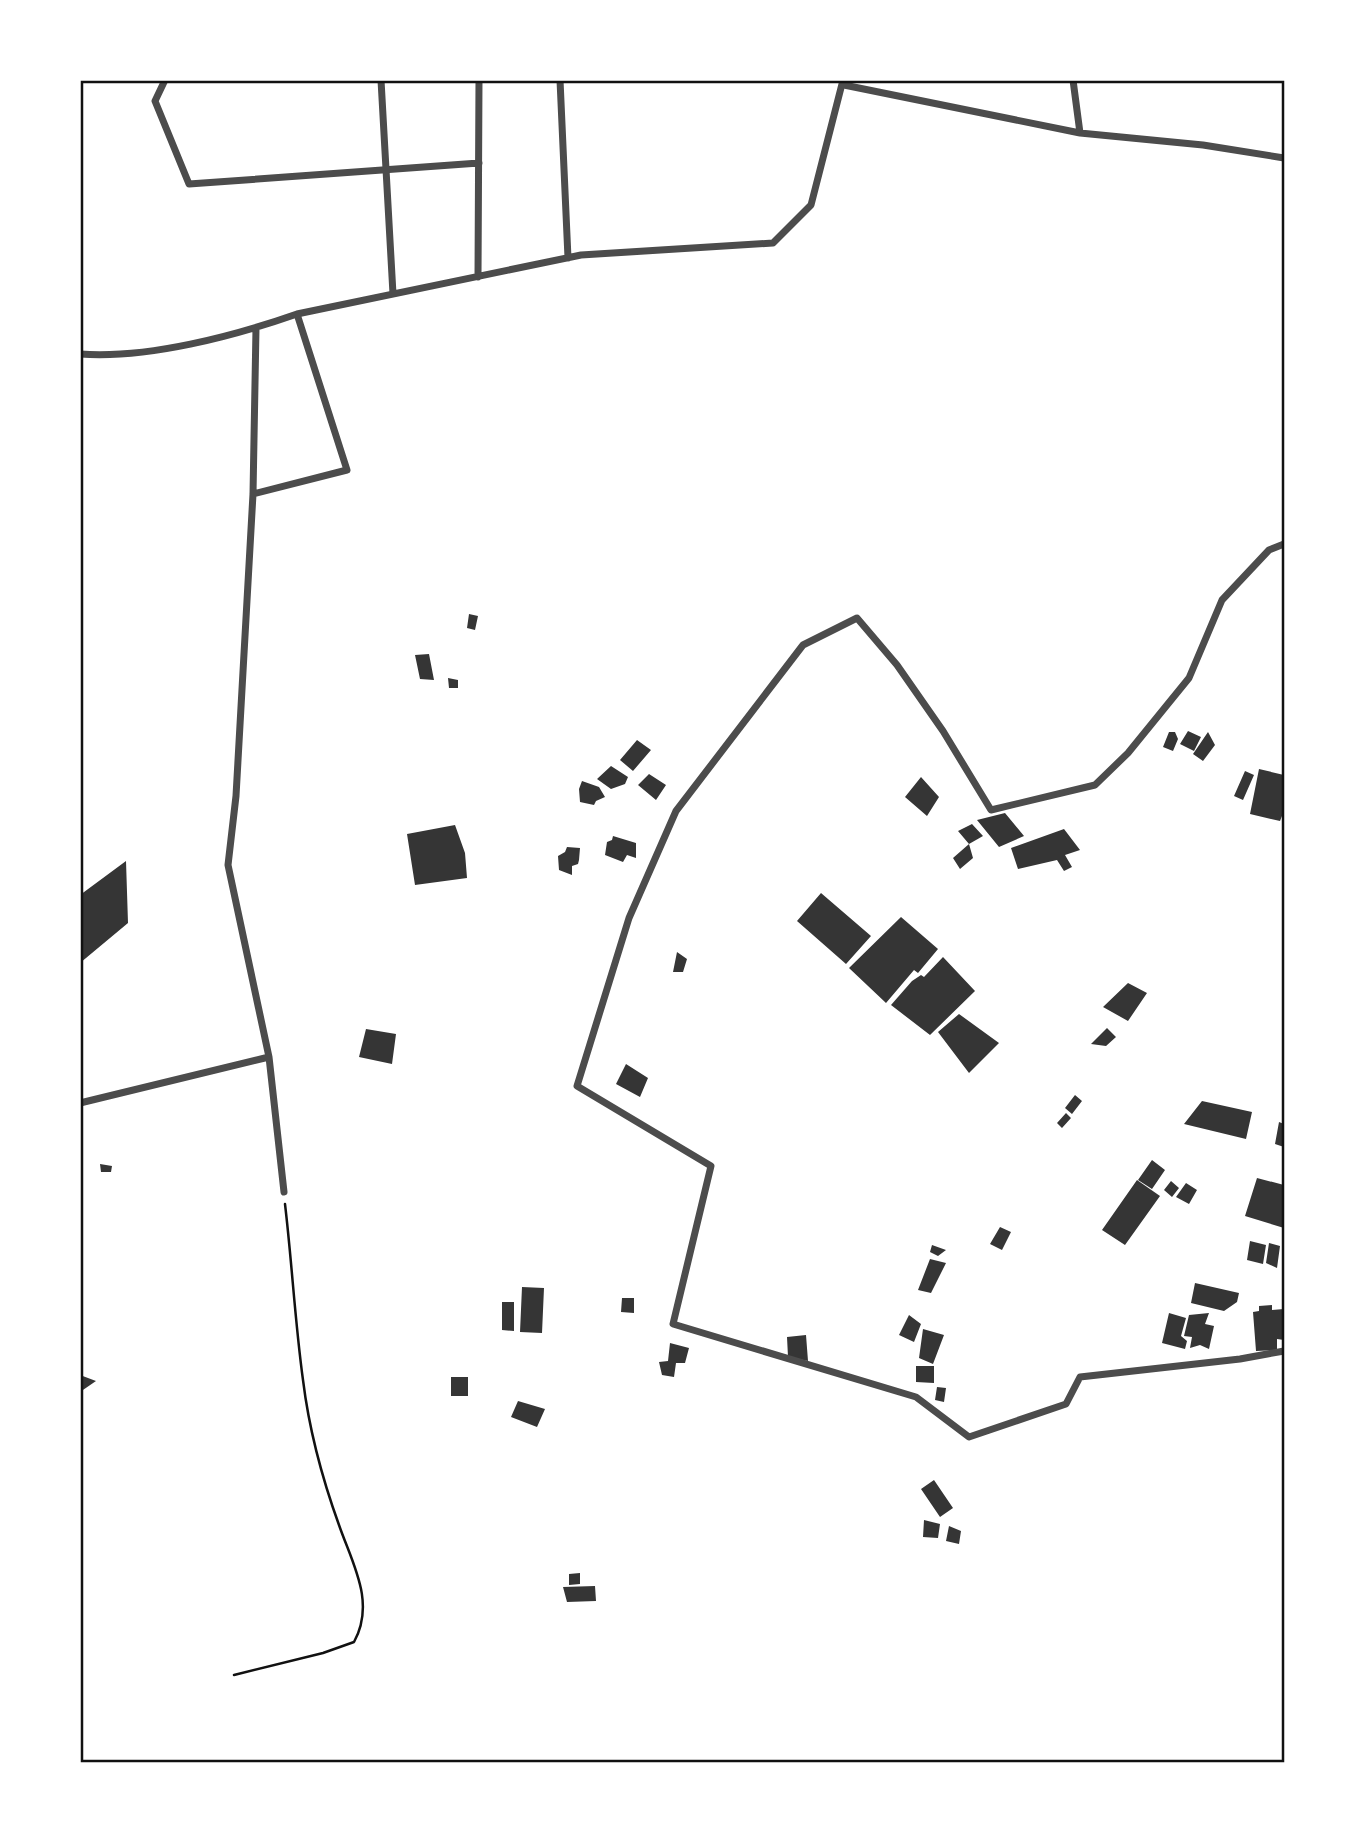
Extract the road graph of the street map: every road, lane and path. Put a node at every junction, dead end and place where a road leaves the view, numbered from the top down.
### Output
1 (164, 80) edge
2 (381, 80) edge
3 (479, 80) edge
4 (560, 80) edge
5 (1073, 80) edge
6 (843, 83) edge
7 (1080, 133) junction
8 (1284, 158) edge
9 (479, 163) junction
10 (385, 171) junction
11 (568, 258) junction
12 (478, 277) junction
13 (393, 294) junction
14 (297, 314) junction
15 (256, 328) junction
16 (80, 354) edge
17 (253, 494) junction
18 (1284, 544) edge
19 (269, 1057) junction
20 (80, 1103) edge
21 (284, 1192) joint
22 (1284, 1351) edge
23 (234, 1675) dead end

1 - 10 street
2 - 10 street
3 - 9 street
4 - 11 street
5 - 7 street
6 - 7 street
6 - 11 street
7 - 8 street
9 - 10 street
9 - 12 street
10 - 13 street
11 - 12 street
12 - 13 street
13 - 14 street
14 - 15 street
14 - 17 street
15 - 16 street
15 - 17 street
17 - 19 street
18 - 22 street
19 - 20 street
19 - 21 street
21 - 23 path

